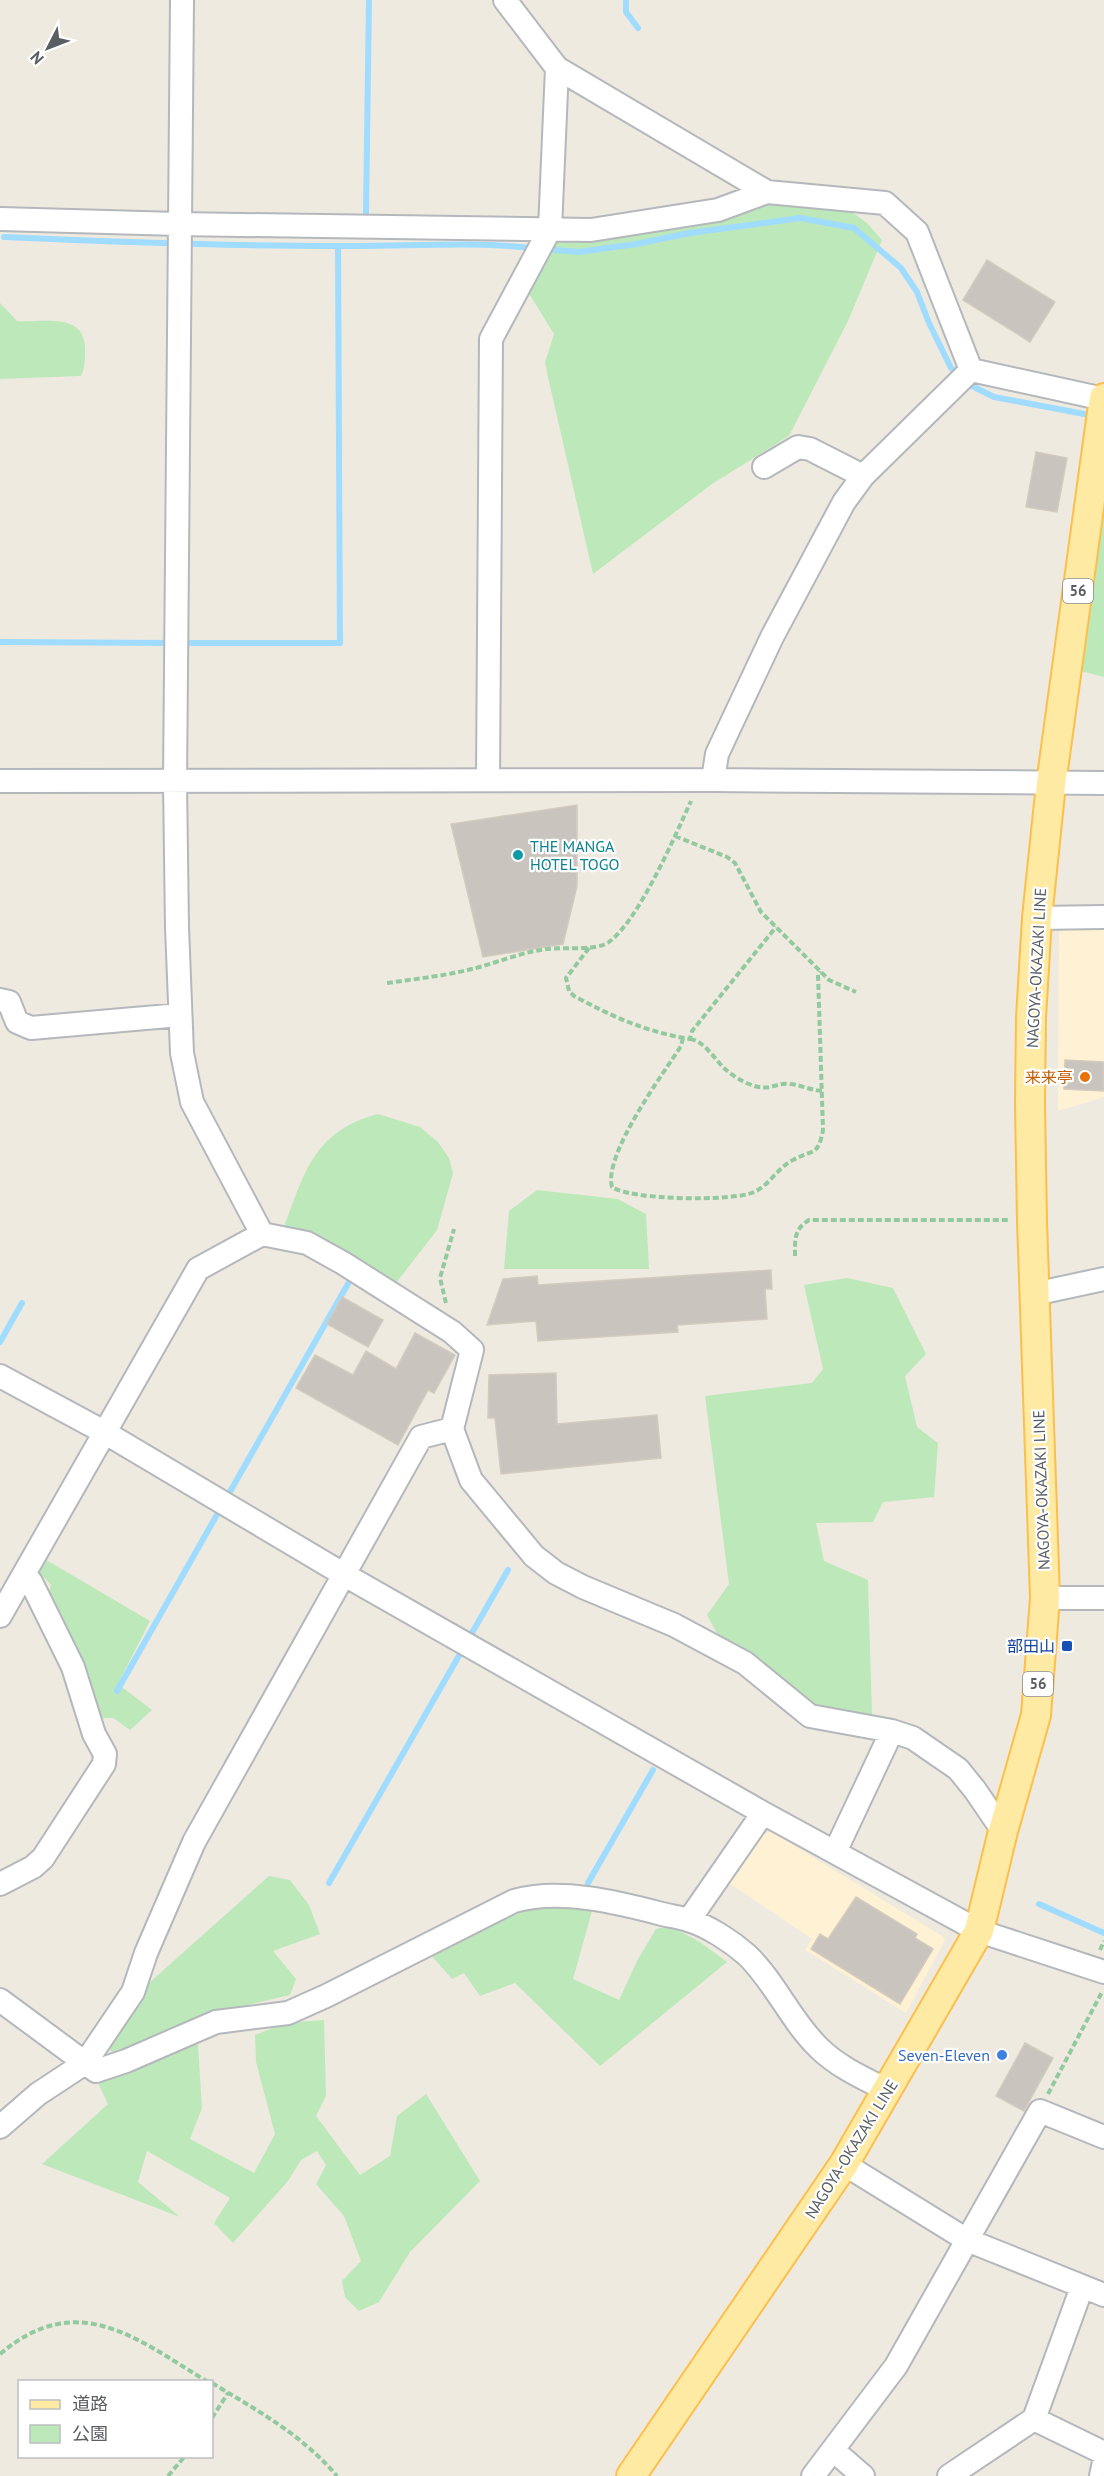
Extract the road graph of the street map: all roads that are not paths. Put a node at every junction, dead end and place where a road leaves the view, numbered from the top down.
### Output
1 (182, 0) edge
2 (505, 0) edge
3 (557, 68) junction
4 (767, 192) junction
5 (0, 219) edge
6 (178, 224) junction
7 (550, 229) junction
8 (971, 370) junction
9 (1104, 399) edge
10 (764, 467) dead end
11 (863, 476) junction
12 (488, 780) junction
13 (703, 780) junction
14 (0, 781) edge
15 (175, 782) junction
16 (1104, 783) edge
17 (1051, 784) junction
18 (1037, 918) junction
19 (1104, 918) edge
20 (0, 1000) edge
21 (180, 1015) junction
22 (262, 1234) junction
23 (1104, 1279) edge
24 (1034, 1294) junction
25 (0, 1376) edge
26 (452, 1429) junction
27 (104, 1432) junction
28 (343, 1574) junction
29 (24, 1575) junction
30 (1045, 1598) junction
31 (1104, 1598) edge
32 (0, 1616) edge
33 (892, 1731) junction
34 (763, 1813) junction
35 (1003, 1832) junction
36 (835, 1852) junction
37 (0, 1884) edge
38 (689, 1920) junction
39 (980, 1930) junction
40 (1104, 1972) edge
41 (0, 2000) edge
42 (85, 2062) junction
43 (889, 2091) junction
44 (0, 2127) edge
45 (1104, 2137) edge
46 (844, 2164) junction
47 (967, 2240) junction
48 (1082, 2287) junction
49 (1104, 2295) edge
50 (1034, 2419) junction
51 (833, 2450) junction
52 (1104, 2453) edge
53 (1104, 2462) edge
54 (631, 2476) edge
55 (813, 2476) edge
56 (863, 2476) edge
57 (949, 2476) edge
58 (1101, 2476) edge

1 - 6 street
2 - 3 street
3 - 4 street
3 - 7 street
4 - 7 street
4 - 8 street
5 - 6 street
6 - 7 street
6 - 15 street
7 - 12 street
8 - 9 street
8 - 11 street
9 - 17 main road, NAGOYA-OKAZAKI LINE / 56
10 - 11 street
11 - 13 street
12 - 13 street
12 - 15 street
13 - 17 street
14 - 15 street
15 - 21 street
16 - 17 street
17 - 18 main road, NAGOYA-OKAZAKI LINE / 56
18 - 19 street
18 - 24 main road, NAGOYA-OKAZAKI LINE / 56
20 - 21 street
21 - 22 street
22 - 26 street
22 - 27 street
23 - 24 street
24 - 30 main road, NAGOYA-OKAZAKI LINE / 56
25 - 27 street
26 - 28 street
26 - 33 street
27 - 28 street
27 - 29 street
28 - 34 street
28 - 42 street
29 - 32 street
29 - 37 street
30 - 31 street
30 - 35 main road, NAGOYA-OKAZAKI LINE / 56
33 - 35 street
33 - 36 street
34 - 36 street
34 - 38 street
35 - 39 main road, NAGOYA-OKAZAKI LINE / 56
36 - 39 street
38 - 42 street
38 - 43 street
39 - 40 street
39 - 43 main road, NAGOYA-OKAZAKI LINE / 56
41 - 42 street
42 - 44 street
43 - 46 main road, NAGOYA-OKAZAKI LINE / 56
45 - 47 street
46 - 47 street
46 - 54 main road, NAGOYA-OKAZAKI LINE / 56
47 - 48 street
47 - 51 street
48 - 49 street
48 - 50 street
50 - 52 street
50 - 57 street
51 - 55 street
51 - 56 street
53 - 58 street

